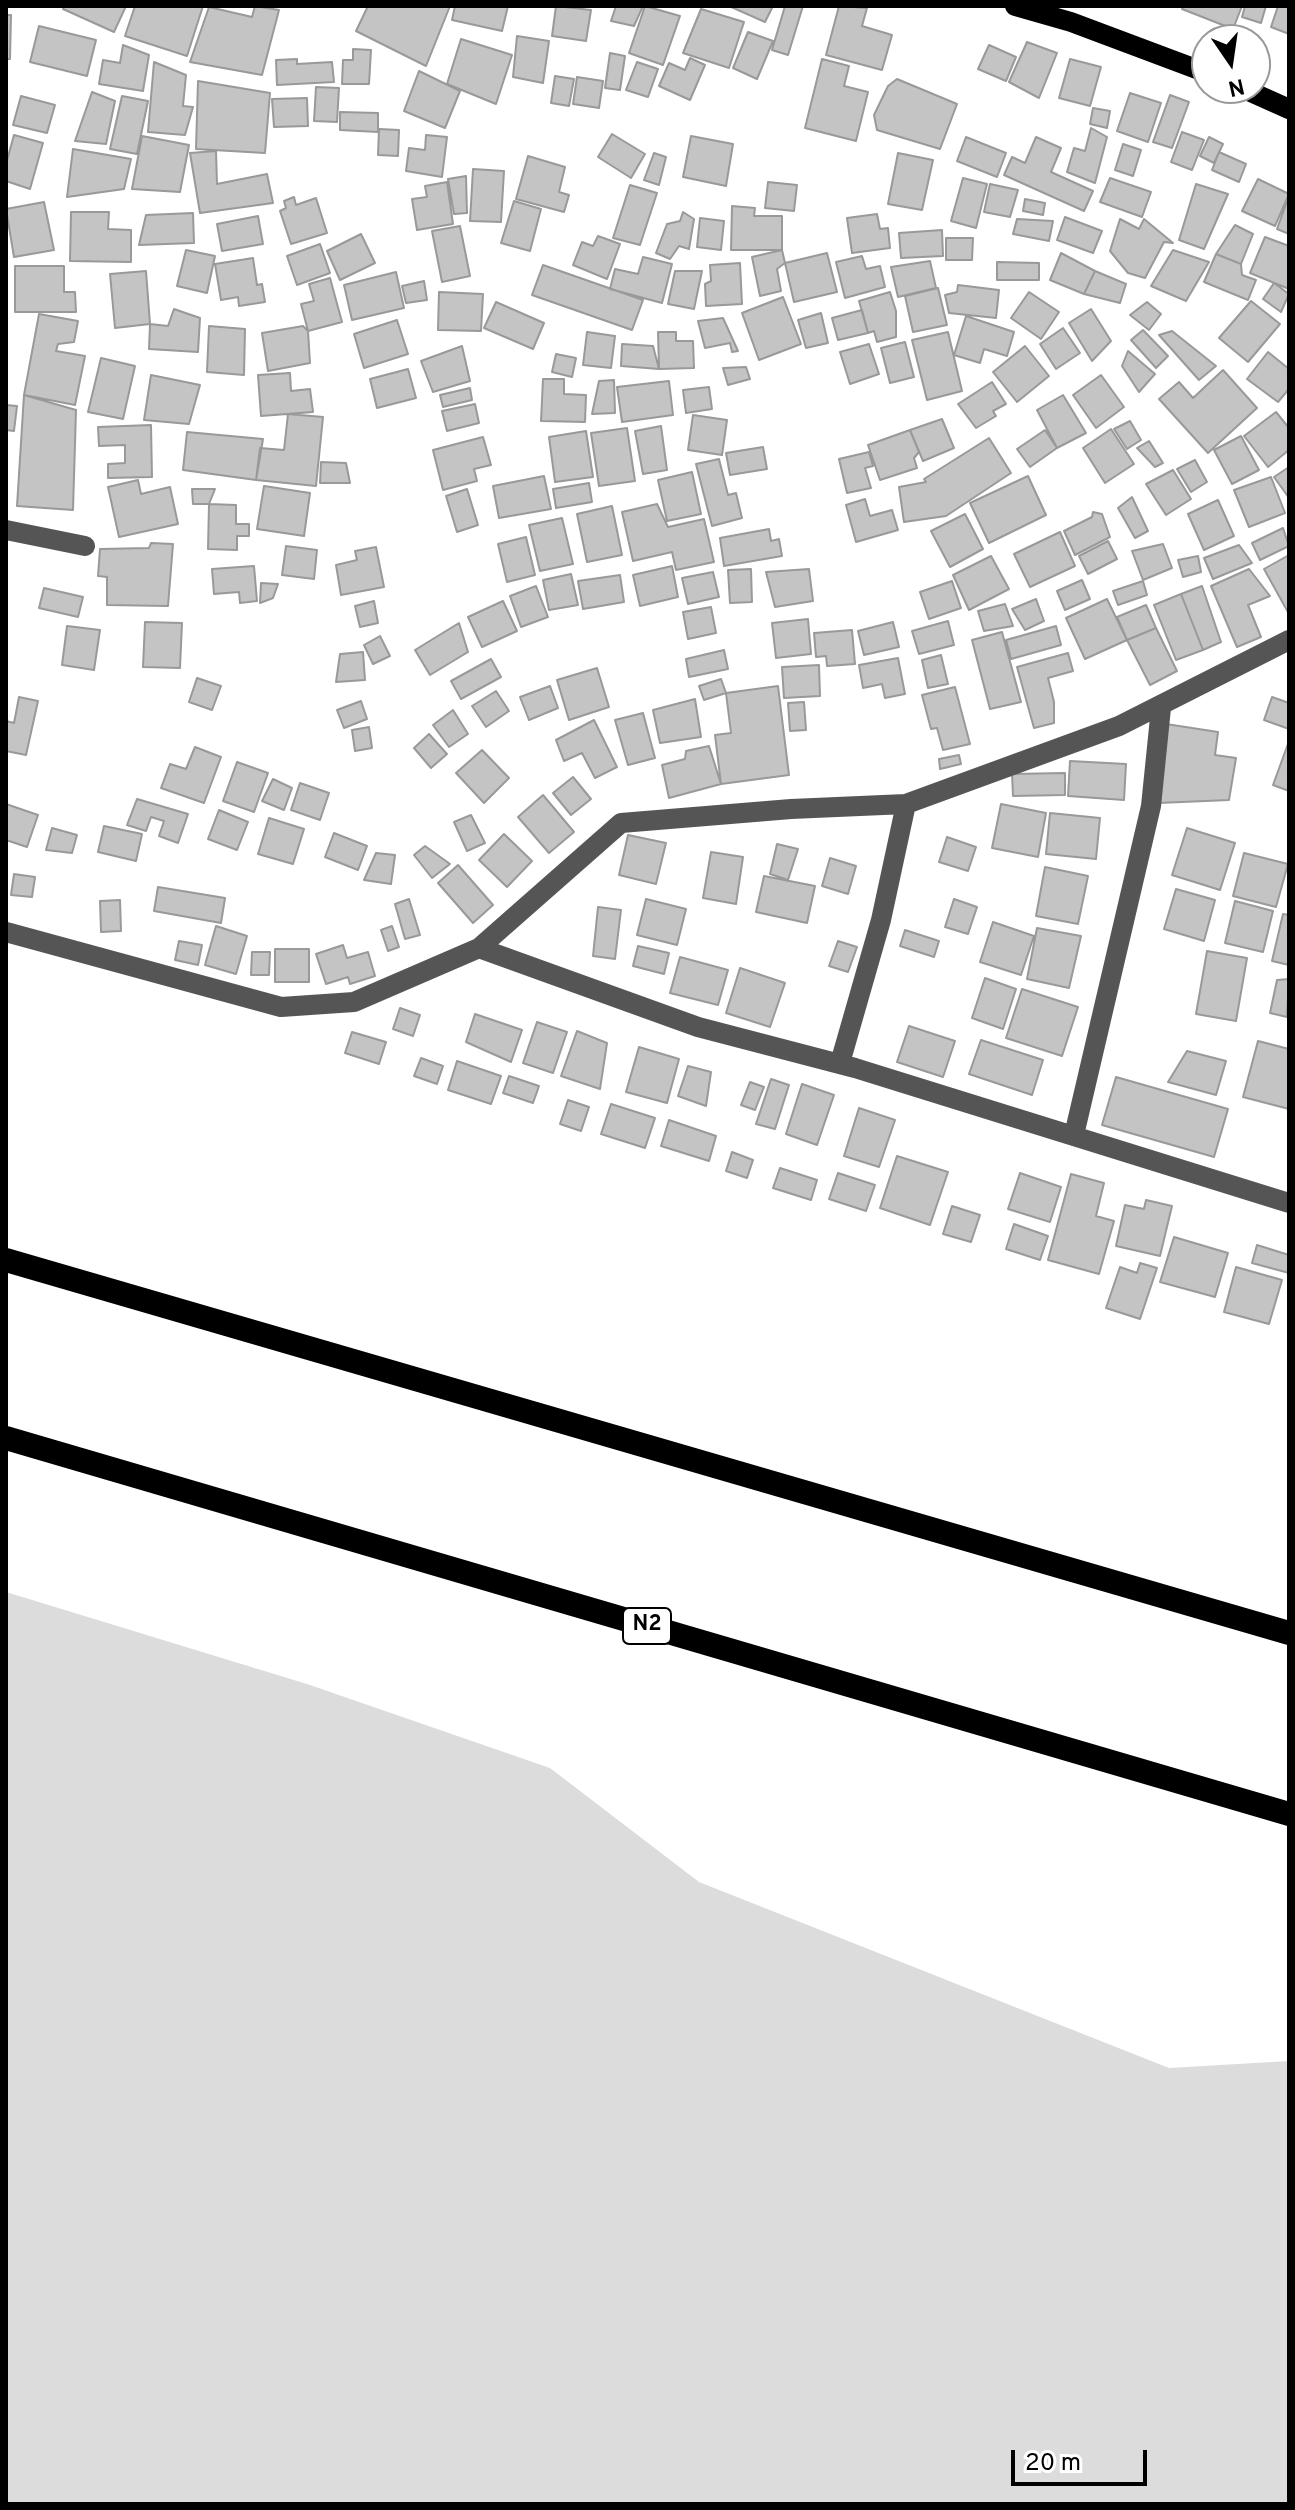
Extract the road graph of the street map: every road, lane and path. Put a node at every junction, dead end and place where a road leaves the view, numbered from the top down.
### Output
1 (1015, 6) edge
2 (1191, 67) edge
3 (6, 530) edge
4 (85, 546) dead end
5 (1289, 640) edge
6 (1161, 708) junction
7 (906, 804) junction
8 (6, 932) edge
9 (479, 948) junction
10 (840, 1063) junction
11 (1074, 1135) junction
12 (1289, 1203) edge
13 (6, 1260) edge
14 (6, 1438) edge
15 (1289, 1633) edge
16 (1289, 1814) edge

1 - 2 main road
3 - 4 street
5 - 6 street
6 - 7 street
6 - 11 street
7 - 9 street
7 - 10 street
8 - 9 street
9 - 10 street
10 - 11 street
11 - 12 street
13 - 15 highway
14 - 16 highway, N2

